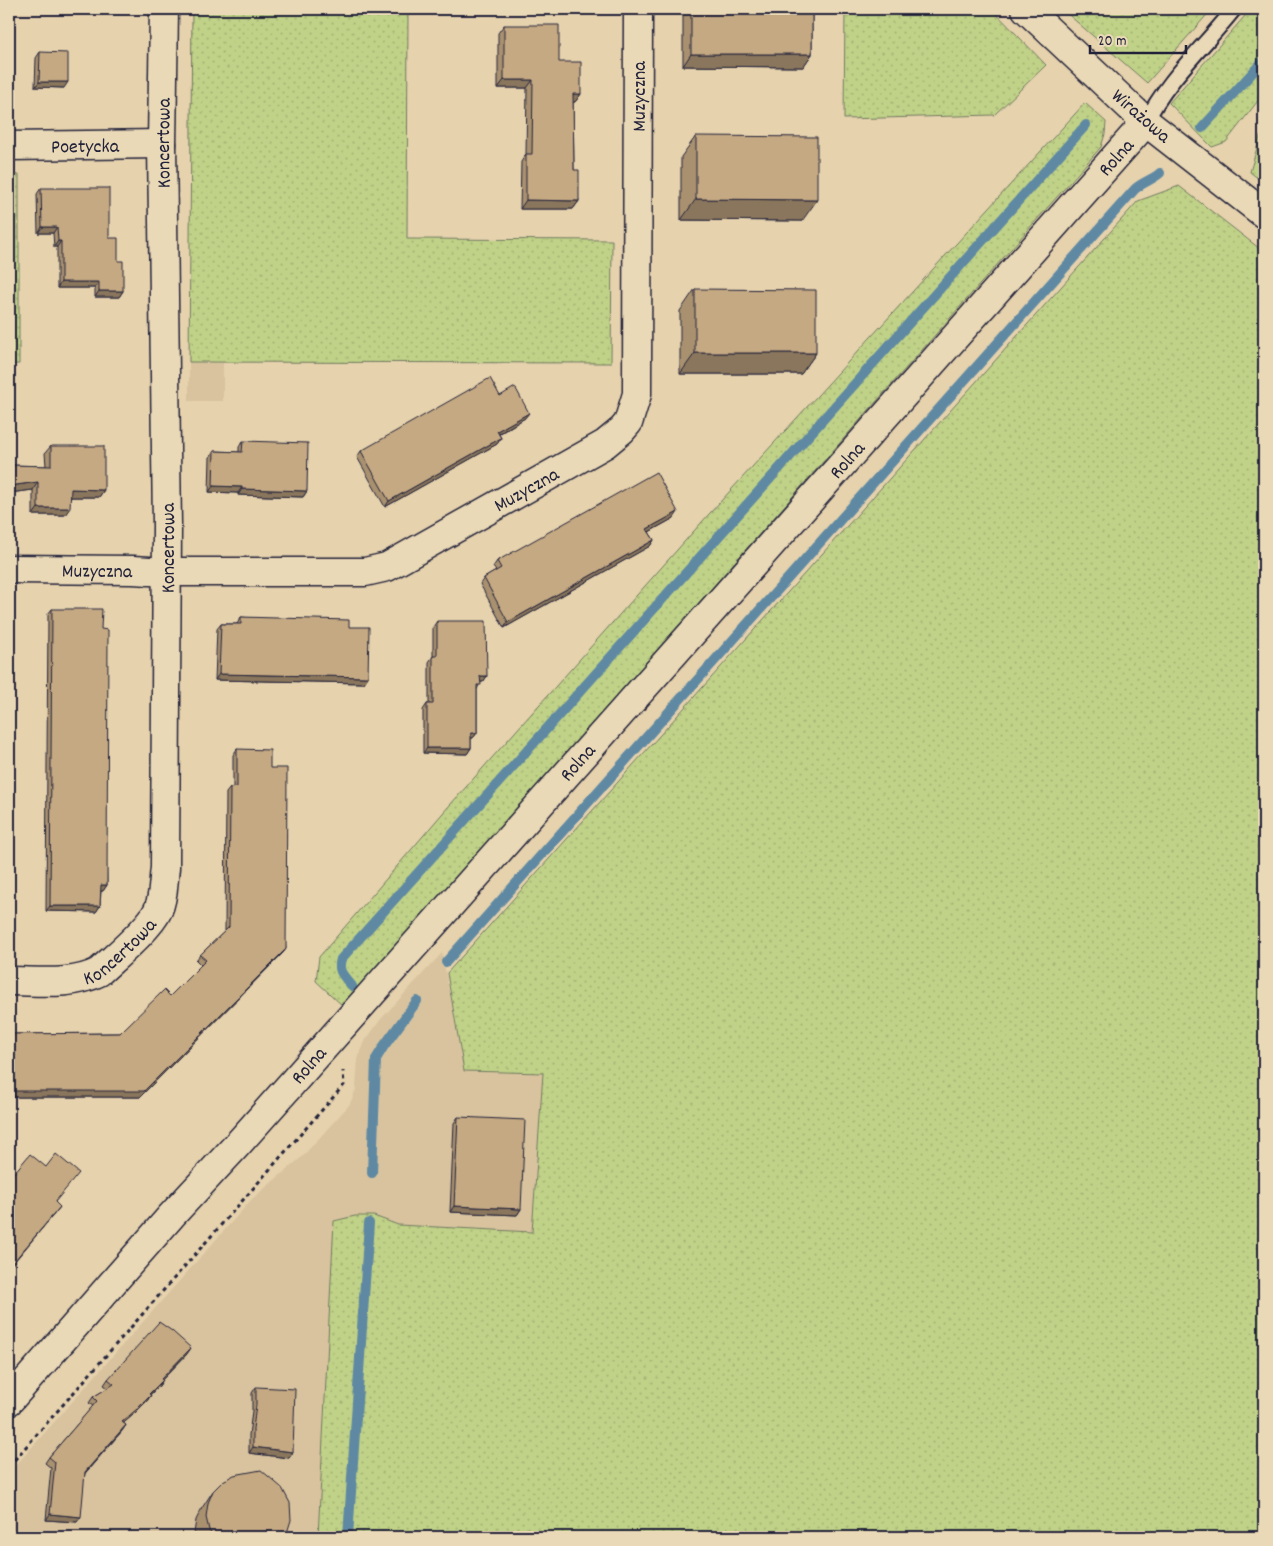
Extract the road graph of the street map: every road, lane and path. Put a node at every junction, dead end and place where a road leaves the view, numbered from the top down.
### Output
1 (164, 9) edge
2 (638, 9) edge
3 (1026, 9) edge
4 (1234, 9) edge
5 (1146, 122) junction
6 (162, 144) junction
7 (9, 146) edge
8 (1264, 214) edge
9 (9, 569) edge
10 (167, 572) junction
11 (9, 981) edge
12 (9, 1401) edge

1 - 6 street, Koncertowa
2 - 10 street, Muzyczna
3 - 5 street, Wirażowa
4 - 5 lane
5 - 8 street, Wirażowa
5 - 12 street, Rolna
6 - 7 street, Poetycka
6 - 10 street, Koncertowa
9 - 10 street, Muzyczna
10 - 11 street, Koncertowa

